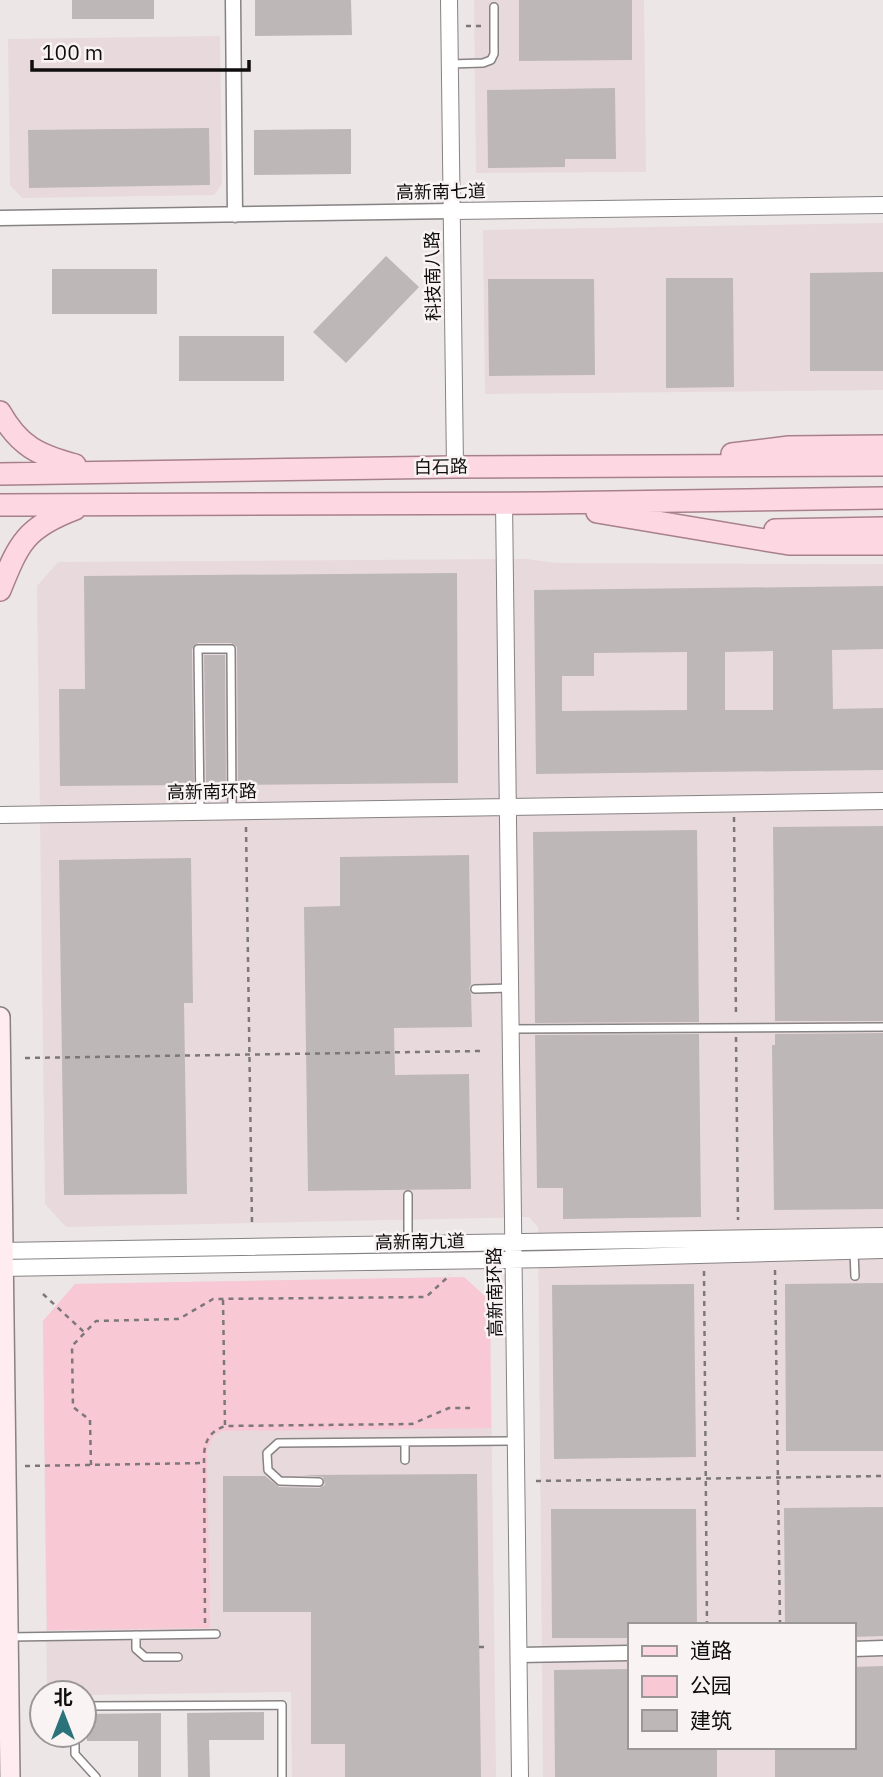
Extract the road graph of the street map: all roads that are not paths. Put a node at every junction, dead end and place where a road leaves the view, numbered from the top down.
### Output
1 (233, 0) edge
2 (449, 0) edge
3 (494, 7) dead end
4 (450, 64) junction
5 (883, 205) edge
6 (452, 211) junction
7 (235, 215) junction
8 (0, 218) edge
9 (0, 412) edge
10 (883, 446) edge
11 (643, 465) junction
12 (883, 465) edge
13 (455, 467) junction
14 (114, 472) junction
15 (0, 474) edge
16 (883, 498) edge
17 (504, 502) junction
18 (545, 503) junction
19 (0, 505) edge
20 (86, 505) junction
21 (883, 528) edge
22 (706, 531) junction
23 (883, 544) edge
24 (0, 590) edge
25 (883, 801) edge
26 (508, 806) junction
27 (232, 811) junction
28 (200, 812) junction
29 (0, 815) edge
30 (510, 988) junction
31 (475, 989) dead end
32 (0, 1017) edge
33 (883, 1027) edge
34 (511, 1030) junction
35 (408, 1195) dead end
36 (883, 1236) edge
37 (408, 1245) junction
38 (883, 1250) edge
39 (854, 1251) junction
40 (514, 1252) junction
41 (1, 1259) edge
42 (855, 1276) dead end
43 (516, 1441) junction
44 (405, 1442) junction
45 (405, 1460) dead end
46 (319, 1482) dead end
47 (216, 1634) dead end
48 (136, 1635) junction
49 (8, 1637) junction
50 (883, 1648) edge
51 (855, 1649) edge
52 (628, 1653) edge
53 (519, 1656) junction
54 (178, 1657) dead end
55 (98, 1706) edge
56 (75, 1749) edge
57 (10, 1777) edge
58 (96, 1777) edge
59 (282, 1777) edge
60 (520, 1777) edge

1 - 7 street
2 - 4 street, 科技南八路
3 - 4 lane
4 - 6 street, 科技南八路
5 - 6 street, 高新南七道
6 - 7 street, 高新南七道
6 - 13 street, 科技南八路
7 - 8 street, 高新南七道
9 - 14 main road
10 - 11 main road
11 - 12 main road, 白石路
11 - 13 main road, 白石路
13 - 14 main road, 白石路
14 - 15 main road, 白石路
16 - 18 main road, 白石路
17 - 18 main road, 白石路
17 - 20 main road, 白石路
17 - 26 street, 高新南环路
18 - 22 main road
19 - 20 main road, 白石路
20 - 24 main road
21 - 22 main road
22 - 23 main road
25 - 26 street
26 - 27 street, 高新南环路
26 - 30 street, 高新南环路
27 - 28 street, 高新南环路
27 - 28 lane
28 - 29 street, 高新南环路
30 - 31 lane
30 - 34 street, 高新南环路
32 - 41 main road
33 - 34 lane
34 - 40 street, 高新南环路
35 - 37 lane
36 - 40 street, 高新南九道
37 - 40 street, 高新南九道
37 - 41 street, 高新南九道
38 - 39 street, 高新南九道
39 - 40 street, 高新南九道
39 - 42 lane
40 - 41 street, 高新南九道
40 - 43 street, 高新南环路
41 - 49 main road
43 - 44 lane
43 - 53 street, 高新南环路
44 - 45 lane
44 - 46 lane
47 - 48 lane
48 - 49 lane
48 - 54 lane
49 - 57 main road
50 - 51 street
52 - 53 street
53 - 60 street, 高新南环路
55 - 59 lane
56 - 58 lane

